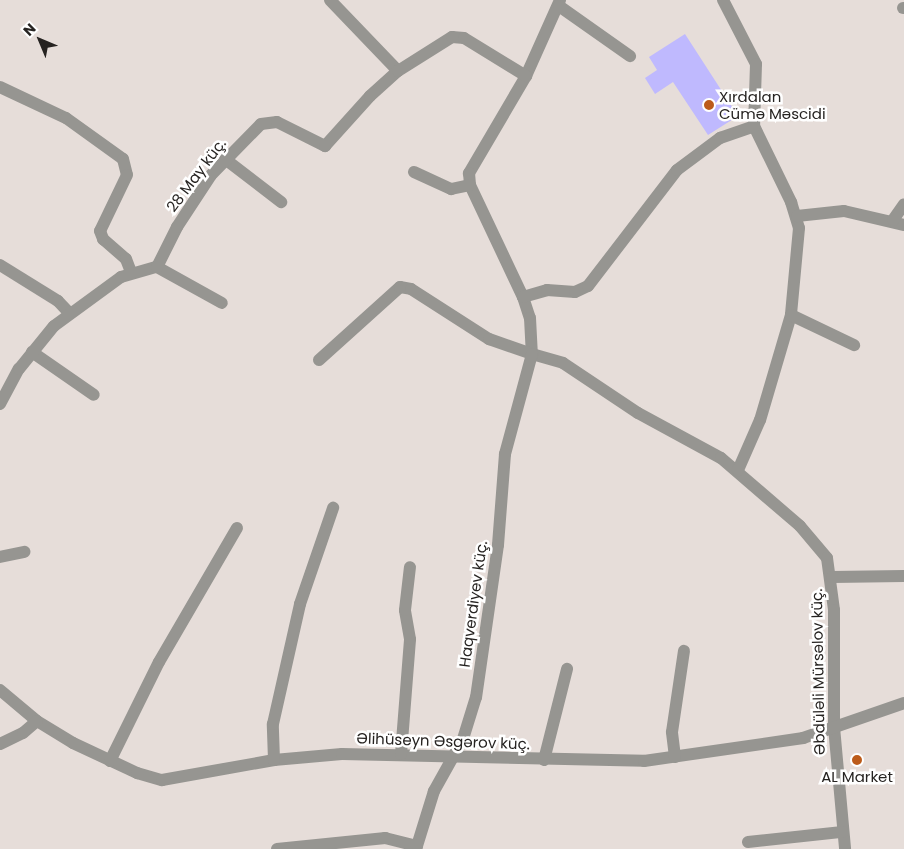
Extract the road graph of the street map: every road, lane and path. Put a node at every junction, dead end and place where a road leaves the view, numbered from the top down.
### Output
1 (330, 0) edge
2 (723, 0) edge
3 (560, 3) edge
4 (630, 56) dead end
5 (398, 71) junction
6 (526, 76) junction
7 (0, 87) edge
8 (754, 126) junction
9 (225, 159) junction
10 (414, 172) dead end
11 (470, 185) junction
12 (281, 202) dead end
13 (904, 204) edge
14 (797, 216) junction
15 (899, 222) edge
16 (0, 265) edge
17 (157, 267) junction
18 (131, 272) junction
19 (523, 297) junction
20 (222, 303) dead end
21 (69, 313) junction
22 (791, 315) junction
23 (854, 345) dead end
24 (32, 352) junction
25 (532, 354) junction
26 (318, 360) dead end
27 (94, 394) dead end
28 (0, 404) edge
29 (738, 470) junction
30 (333, 508) dead end
31 (237, 528) dead end
32 (24, 552) dead end
33 (0, 557) edge
34 (410, 567) dead end
35 (904, 576) edge
36 (832, 577) junction
37 (684, 652) dead end
38 (567, 668) dead end
39 (0, 690) edge
40 (904, 703) edge
41 (37, 721) junction
42 (834, 727) junction
43 (0, 744) edge
44 (401, 754) junction
45 (675, 757) junction
46 (454, 758) junction
47 (274, 760) junction
48 (544, 760) junction
49 (110, 761) junction
50 (842, 832) junction
51 (748, 842) dead end
52 (416, 848) edge
53 (277, 849) edge
54 (845, 849) edge

1 - 5 street
2 - 8 street
3 - 4 street
3 - 6 street
5 - 6 street, 28 May küç.
5 - 9 street, 28 May küç.
6 - 11 street
7 - 18 street
8 - 14 street
8 - 19 street
9 - 12 street
9 - 17 street, 28 May küç.
10 - 11 street
11 - 19 street
13 - 15 street
14 - 15 street
14 - 22 street
16 - 21 street
17 - 18 street
17 - 20 street
18 - 21 street
19 - 25 street
21 - 24 street
22 - 23 street
22 - 29 street
24 - 27 street
24 - 28 street
25 - 26 street, Əbdüləli Mürsəlov küç.
25 - 29 street, Əbdüləli Mürsəlov küç.
25 - 46 street, Haqverdiyev küç.
29 - 36 street, Əbdüləli Mürsəlov küç.
30 - 47 street
31 - 49 street
32 - 33 street
34 - 44 street
35 - 36 street
36 - 42 street, Əbdüləli Mürsəlov küç.
37 - 45 street
38 - 48 street
39 - 41 street, Əlihüseyn Əsgərov küç.
40 - 42 street, Əlihüseyn Əsgərov küç.
41 - 43 street
41 - 49 street, Əlihüseyn Əsgərov küç.
42 - 45 street, Əlihüseyn Əsgərov küç.
42 - 50 street, Əbdüləli Mürsəlov küç.
44 - 46 street, Əlihüseyn Əsgərov küç.
44 - 47 street, Əlihüseyn Əsgərov küç.
45 - 48 street, Əlihüseyn Əsgərov küç.
46 - 48 street, Əlihüseyn Əsgərov küç.
46 - 52 street, Haqverdiyev küç.
47 - 49 street, Əlihüseyn Əsgərov küç.
50 - 51 street
50 - 54 street, Əbdüləli Mürsəlov küç.
52 - 53 street

